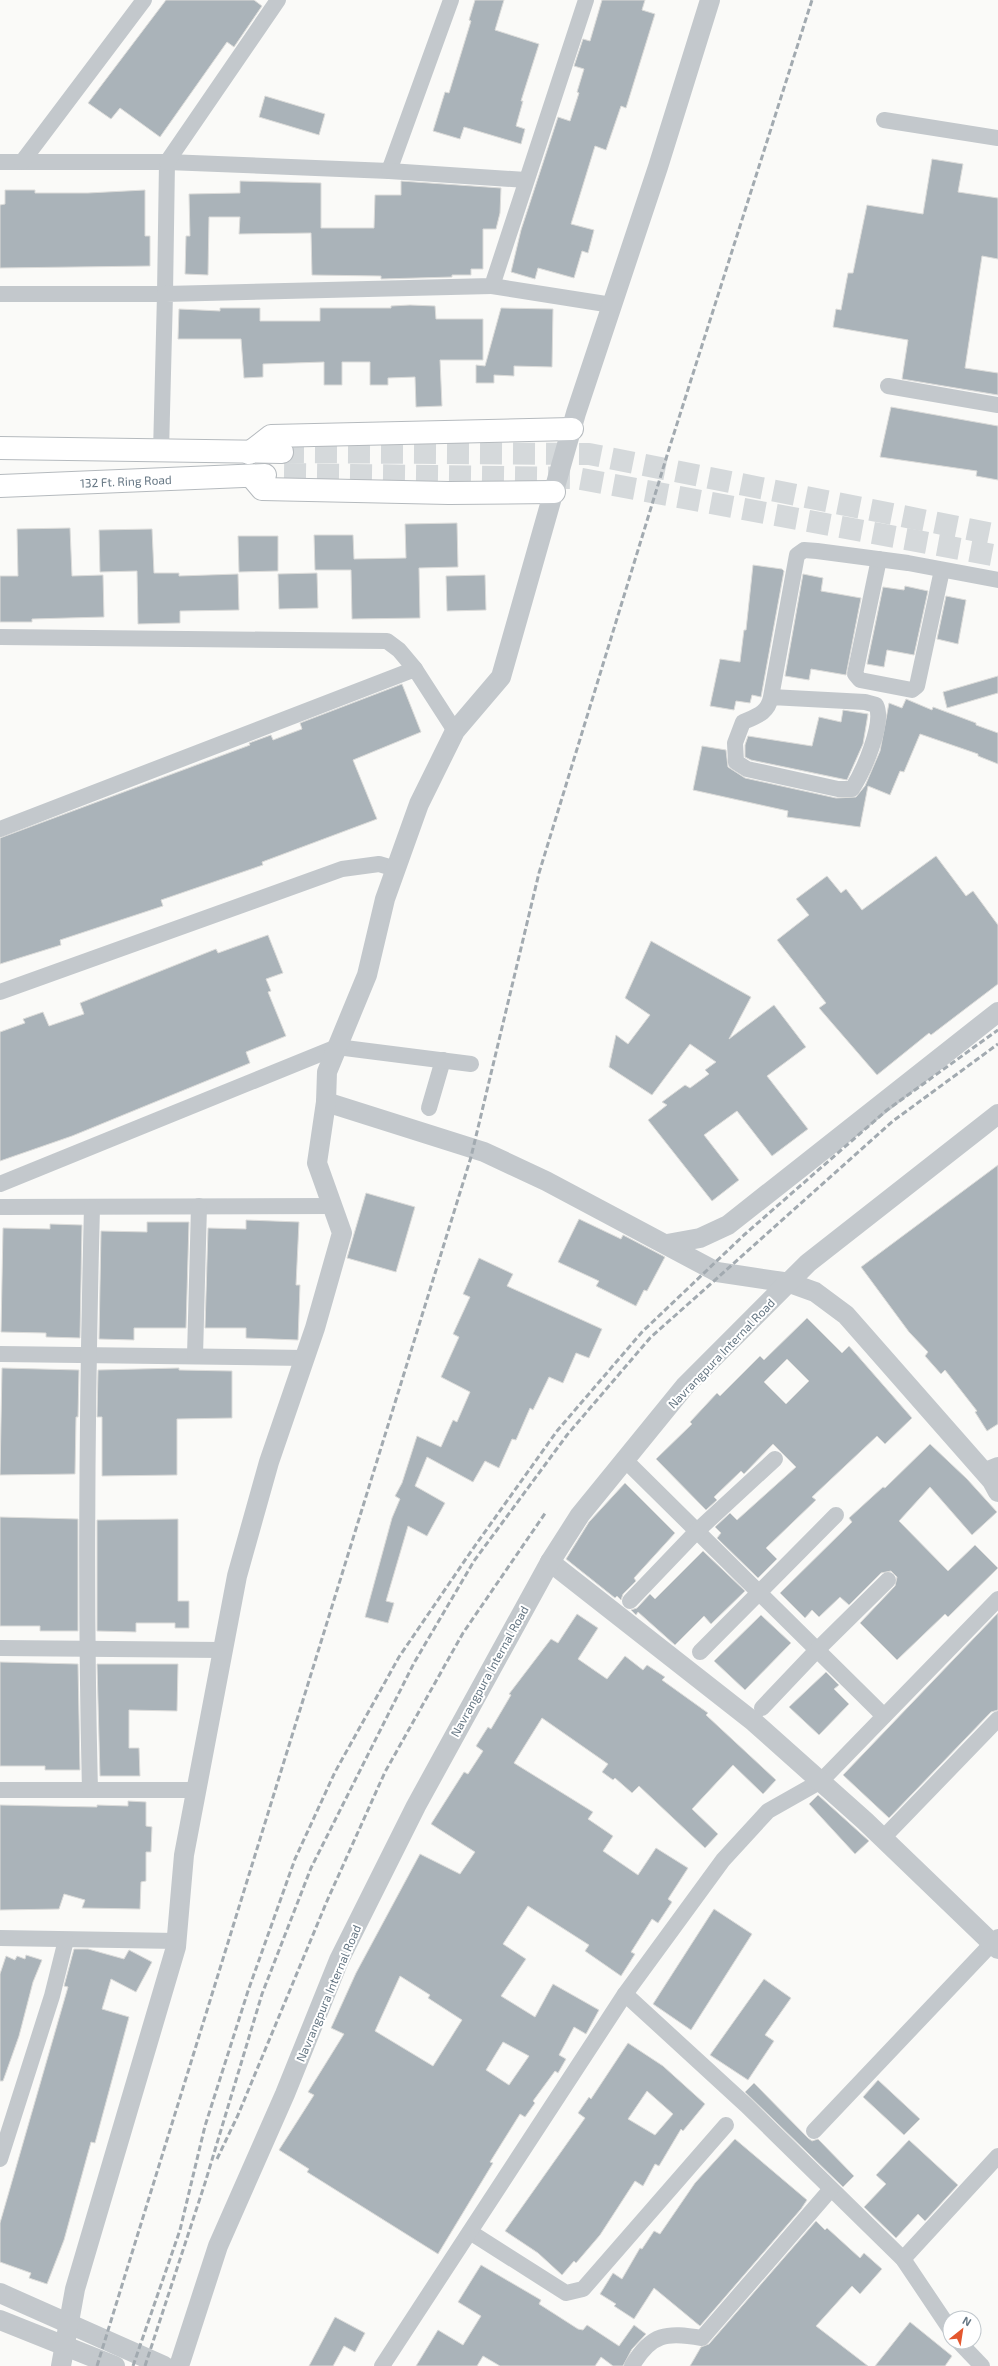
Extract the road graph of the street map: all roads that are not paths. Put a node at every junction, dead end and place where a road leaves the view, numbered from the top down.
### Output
1 (144, 0) edge
2 (278, 0) edge
3 (451, 0) edge
4 (586, 0) edge
5 (710, 0) edge
6 (884, 120) dead end
7 (998, 138) edge
8 (0, 162) edge
9 (22, 162) junction
10 (167, 162) junction
11 (389, 171) junction
12 (526, 180) junction
13 (492, 286) junction
14 (0, 294) edge
15 (165, 294) junction
16 (612, 304) junction
17 (888, 386) dead end
18 (998, 404) edge
19 (572, 429) junction
20 (0, 448) edge
21 (161, 452) junction
22 (282, 452) tunnel mouth
23 (249, 453) junction
24 (284, 474) tunnel mouth
25 (251, 476) junction
26 (0, 486) edge
27 (554, 492) junction
28 (879, 559) junction
29 (942, 570) junction
30 (998, 580) edge
31 (0, 637) edge
32 (414, 669) junction
33 (771, 697) junction
34 (455, 731) junction
35 (0, 829) edge
36 (396, 869) junction
37 (0, 992) edge
38 (998, 1012) edge
39 (337, 1047) junction
40 (443, 1060) junction
41 (471, 1064) dead end
42 (326, 1102) junction
43 (429, 1108) dead end
44 (998, 1114) edge
45 (0, 1184) edge
46 (199, 1206) junction
47 (333, 1206) junction
48 (0, 1207) edge
49 (92, 1207) junction
50 (667, 1244) junction
51 (790, 1282) junction
52 (0, 1354) edge
53 (88, 1355) junction
54 (195, 1356) junction
55 (305, 1358) junction
56 (624, 1459) junction
57 (775, 1459) dead end
58 (991, 1468) edge
59 (998, 1492) edge
60 (836, 1515) dead end
61 (697, 1531) junction
62 (550, 1562) junction
63 (888, 1580) dead end
64 (759, 1593) junction
65 (998, 1599) edge
66 (630, 1601) dead end
67 (0, 1648) edge
68 (87, 1649) junction
69 (222, 1650) junction
70 (817, 1650) junction
71 (700, 1652) dead end
72 (762, 1708) dead end
73 (884, 1716) junction
74 (998, 1719) edge
75 (821, 1781) junction
76 (0, 1790) edge
77 (90, 1790) junction
78 (196, 1790) junction
79 (883, 1838) junction
80 (0, 1938) edge
81 (66, 1940) junction
82 (177, 1942) junction
83 (996, 1943) edge
84 (625, 1994) junction
85 (726, 2125) dead end
86 (814, 2131) dead end
87 (998, 2156) edge
88 (0, 2158) edge
89 (831, 2189) junction
90 (470, 2232) junction
91 (903, 2259) junction
92 (0, 2293) edge
93 (942, 2316) edge
94 (0, 2320) edge
95 (69, 2324) junction
96 (65, 2346) junction
97 (967, 2350) edge
98 (61, 2366) edge
99 (115, 2366) edge
100 (164, 2366) edge
101 (179, 2366) edge
102 (382, 2366) edge
103 (632, 2366) edge
104 (982, 2366) edge

1 - 9 street
2 - 10 street
3 - 11 street
4 - 12 street
5 - 16 street
6 - 7 street
8 - 9 street
9 - 10 street
10 - 11 street
10 - 15 street
11 - 12 street
12 - 13 street
13 - 15 street
13 - 16 street
14 - 15 street
15 - 21 street
16 - 19 street
17 - 18 street
19 - 23 main road
19 - 27 street
20 - 21 main road
21 - 23 main road
22 - 23 main road
24 - 25 main road, 132 Ft. Ring Road
25 - 26 main road, 132 Ft. Ring Road
25 - 27 main road
27 - 34 street
28 - 29 street
28 - 29 street
28 - 33 street
29 - 30 street
31 - 32 street
32 - 34 street
32 - 35 street
33 - 33 street
34 - 36 street
36 - 37 street
36 - 39 street
38 - 50 street
39 - 40 street
39 - 42 street
39 - 45 street
40 - 41 street
40 - 43 street
42 - 47 street
42 - 50 street
44 - 51 street, Navrangpura Internal Road
46 - 47 street
46 - 49 street
46 - 54 street
47 - 55 street
48 - 49 street
49 - 53 street
50 - 51 street
51 - 56 street, Navrangpura Internal Road
51 - 58 street
52 - 53 street
53 - 54 street
53 - 68 street
54 - 55 street
55 - 69 street
56 - 61 street
56 - 62 street, Navrangpura Internal Road
57 - 61 street
58 - 59 street
60 - 64 street
61 - 64 street
61 - 66 street
62 - 75 street
62 - 101 street, Navrangpura Internal Road
63 - 70 street
64 - 70 street
64 - 71 street
65 - 73 street
67 - 68 street
68 - 69 street
68 - 77 street
69 - 78 street
70 - 72 street
70 - 73 street
73 - 75 street
74 - 79 street
75 - 79 street
75 - 84 street
76 - 77 street
77 - 78 street
78 - 82 street
79 - 83 street
80 - 81 street
81 - 82 street
81 - 88 street
82 - 95 street
83 - 86 street
84 - 89 street
84 - 90 street
85 - 90 street
87 - 91 street
89 - 91 street
89 - 103 street
90 - 102 street
91 - 93 street
92 - 95 street
94 - 96 street
95 - 96 street
95 - 100 street
96 - 98 street
96 - 99 street
97 - 104 street

